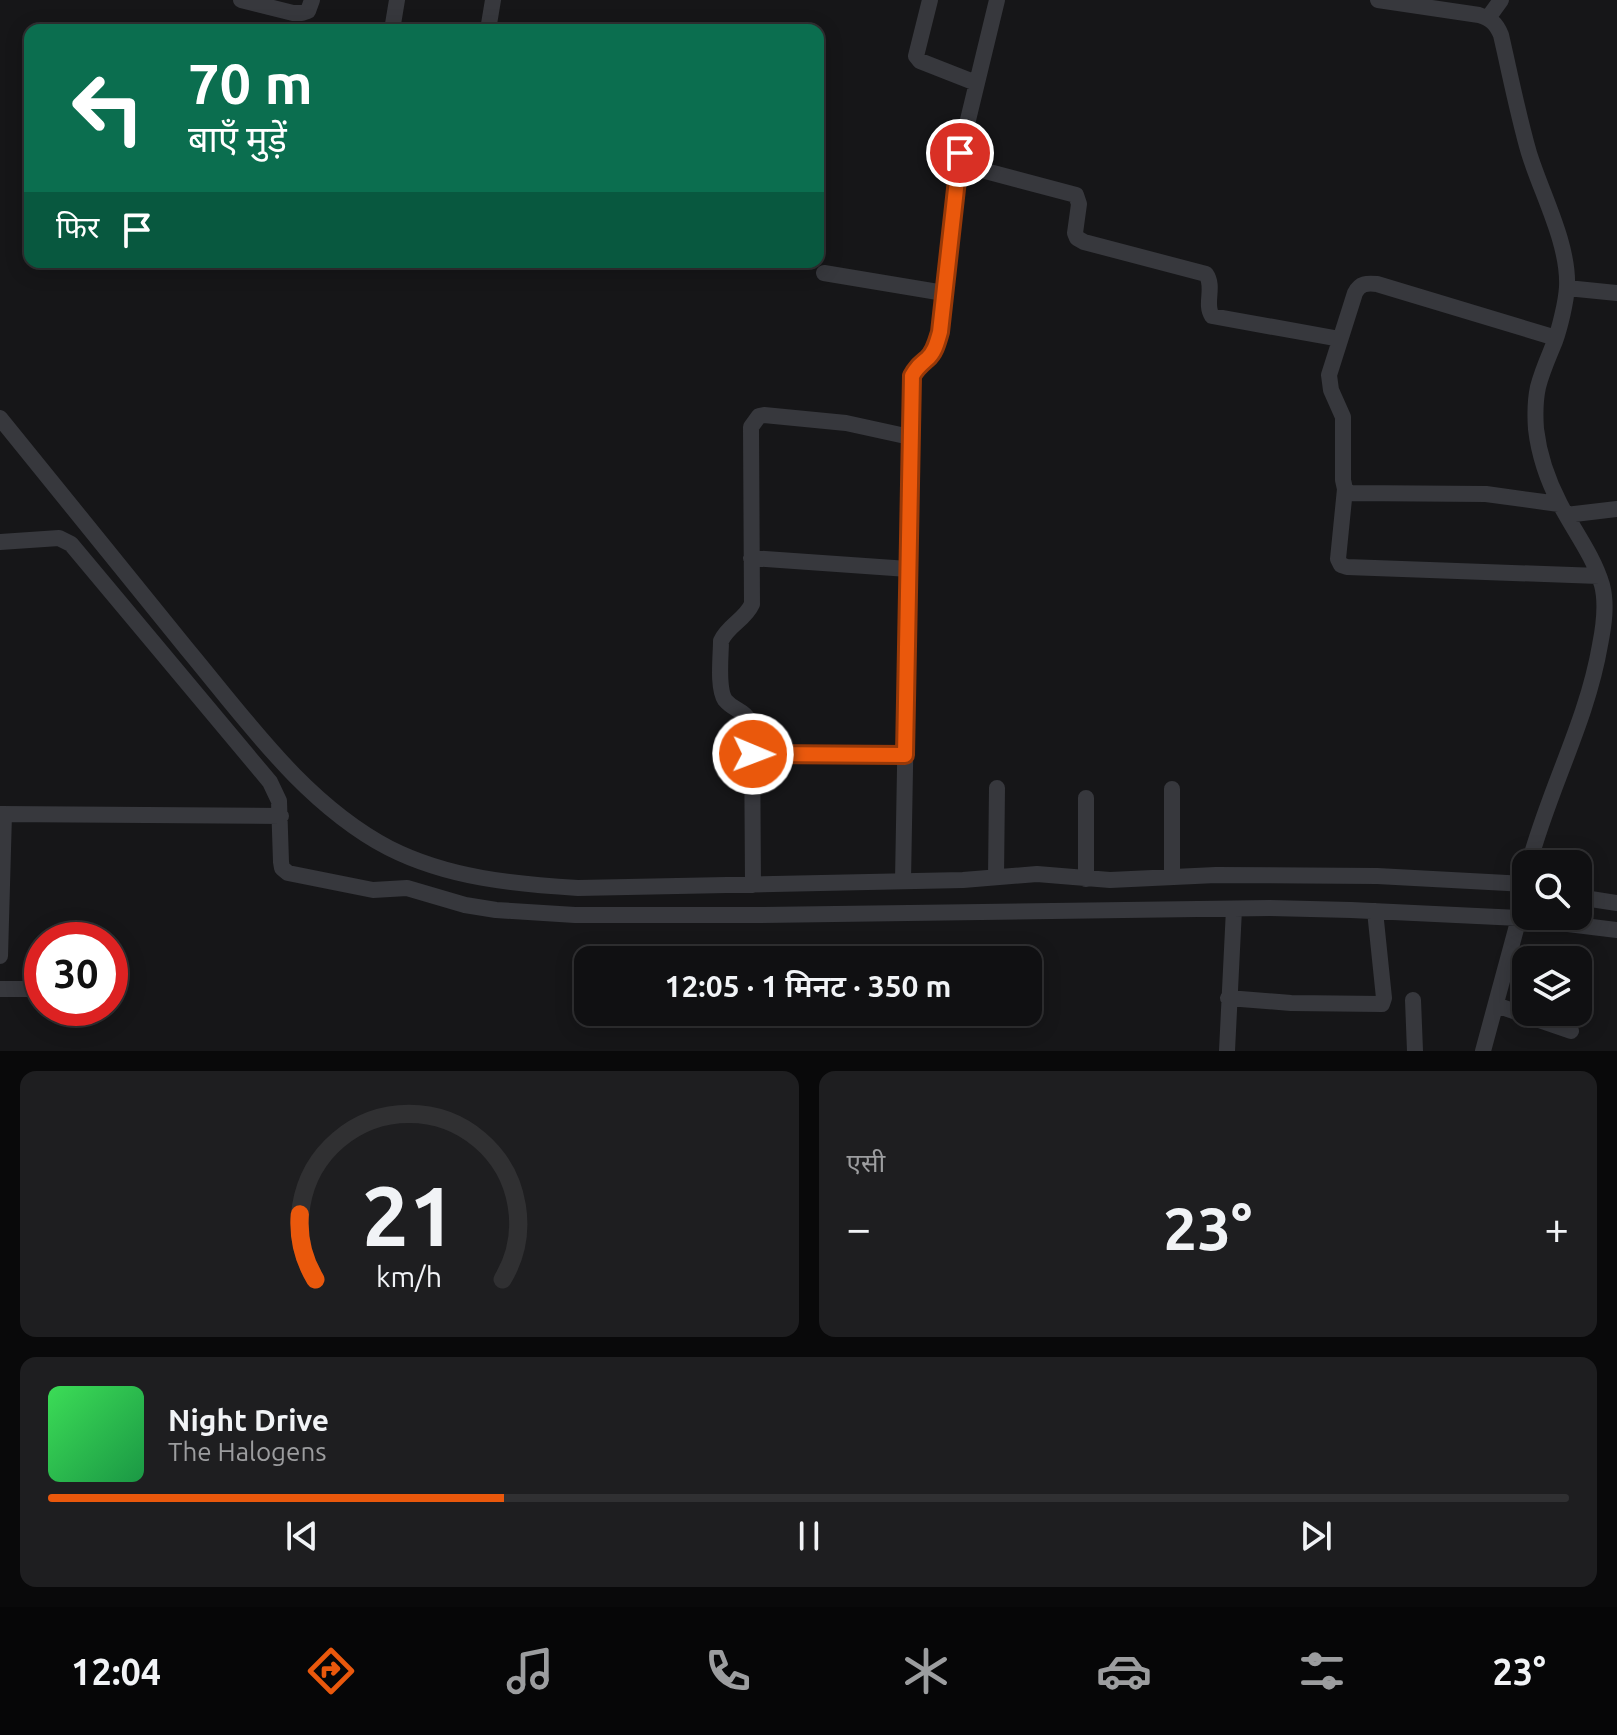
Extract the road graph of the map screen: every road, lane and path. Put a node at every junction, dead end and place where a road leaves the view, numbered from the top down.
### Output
1 (241, 0) edge
2 (312, 0) edge
3 (397, 0) edge
4 (493, 0) edge
5 (930, 0) edge
6 (1378, 0) edge
7 (1501, 0) edge
8 (994, 1) edge
9 (1488, 18) junction
10 (393, 24) edge
11 (489, 24) edge
12 (976, 83) junction
13 (959, 164) junction
14 (824, 273) dead end
15 (1567, 288) junction
16 (944, 293) junction
17 (1617, 293) edge
18 (1556, 338) junction
19 (1340, 339) junction
20 (0, 418) edge
21 (910, 437) junction
22 (1345, 489) junction
23 (1617, 509) edge
24 (1563, 510) junction
25 (0, 542) edge
26 (751, 558) junction
27 (908, 569) junction
28 (1599, 576) junction
29 (753, 754) junction
30 (905, 755) junction
31 (997, 788) dead end
32 (1172, 789) dead end
33 (1086, 798) dead end
34 (2, 814) edge
35 (281, 816) junction
36 (1533, 850) edge
37 (996, 877) junction
38 (1172, 877) junction
39 (1086, 879) junction
40 (903, 881) junction
41 (753, 885) junction
42 (1512, 893) edge
43 (1512, 895) edge
44 (1592, 899) edge
45 (1617, 903) edge
46 (1234, 909) junction
47 (1375, 911) junction
48 (1592, 920) edge
49 (1515, 930) edge
50 (1617, 930) edge
51 (0, 956) edge
52 (0, 989) edge
53 (24, 989) edge
54 (1228, 998) junction
55 (1413, 1000) dead end
56 (1496, 1005) junction
57 (1571, 1031) dead end
58 (1227, 1051) edge
59 (1415, 1051) edge
60 (1483, 1051) edge

1 - 2 street
3 - 10 street
4 - 11 street
5 - 12 street
6 - 9 street
7 - 9 street
8 - 12 street
9 - 15 street
12 - 13 street
13 - 16 street
13 - 19 street
14 - 16 street
15 - 17 street
15 - 18 street
16 - 21 street
18 - 19 street
18 - 24 street
19 - 22 street
20 - 41 street
21 - 26 street
21 - 27 street
22 - 24 street
22 - 28 street
23 - 24 street
24 - 28 street
25 - 35 street
26 - 27 street
26 - 29 street
27 - 30 street
28 - 36 street
29 - 30 street
29 - 41 street
30 - 40 street
31 - 37 street
32 - 38 street
33 - 39 street
34 - 35 street
34 - 51 street
35 - 46 street
37 - 39 street
37 - 40 street
38 - 39 street
38 - 42 street
40 - 41 street
43 - 47 street
44 - 45 street
46 - 47 street
46 - 54 street
47 - 54 street
48 - 50 street
49 - 56 street
52 - 53 street
54 - 58 street
55 - 59 street
56 - 57 street
56 - 60 street

